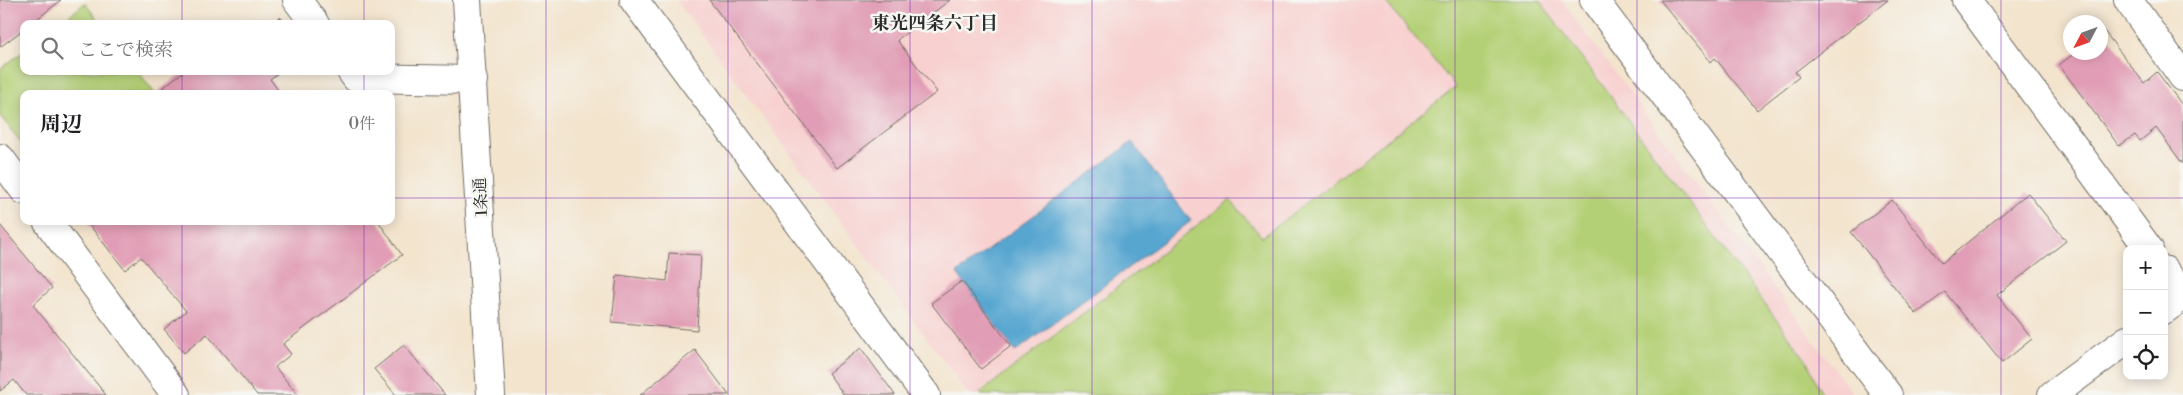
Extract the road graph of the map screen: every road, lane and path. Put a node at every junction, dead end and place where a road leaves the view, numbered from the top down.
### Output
1 (297, 0) edge
2 (467, 0) edge
3 (634, 0) edge
4 (1594, 0) edge
5 (2128, 0) edge
6 (1974, 3) edge
7 (312, 20) edge
8 (354, 75) edge
9 (2183, 77) edge
10 (472, 80) junction
11 (0, 158) edge
12 (20, 185) edge
13 (50, 225) edge
14 (2146, 245) edge
15 (2168, 275) edge
16 (2183, 296) edge
17 (2168, 307) edge
18 (2123, 343) edge
19 (176, 395) edge
20 (492, 395) edge
21 (926, 395) edge
22 (1888, 395) edge
23 (2052, 395) edge

1 - 7 street
2 - 10 street, 1条通
3 - 21 street
4 - 22 street
5 - 9 street
6 - 14 street
8 - 10 street
10 - 20 street, 1条通
11 - 12 street
13 - 19 street
15 - 16 street
16 - 17 street
18 - 23 street

